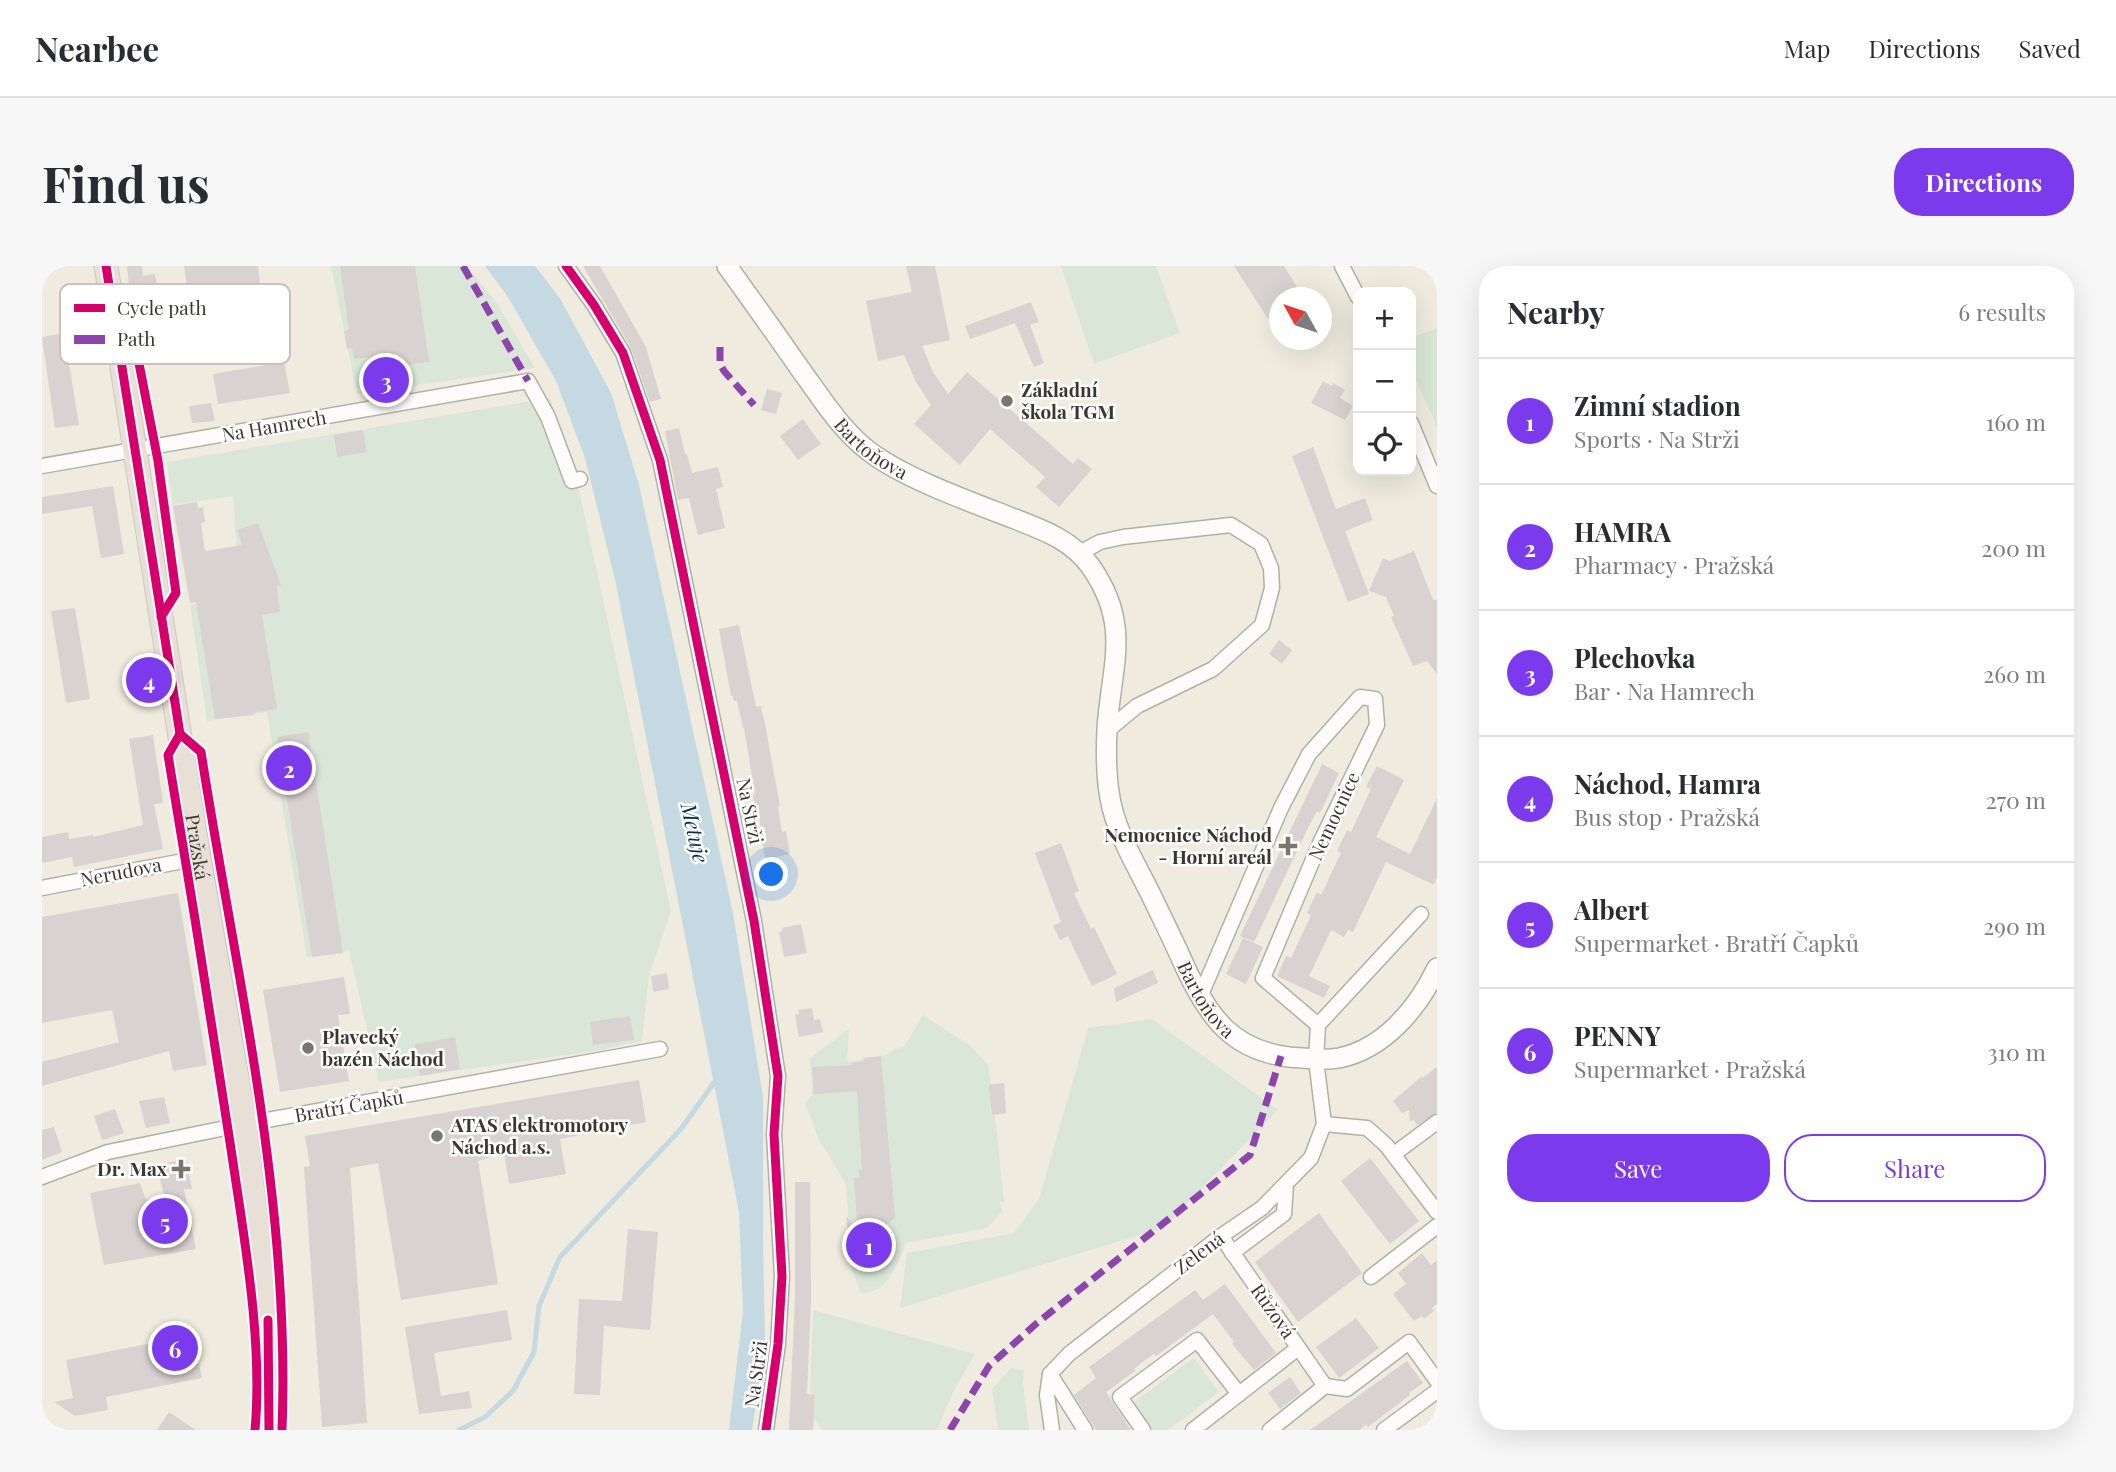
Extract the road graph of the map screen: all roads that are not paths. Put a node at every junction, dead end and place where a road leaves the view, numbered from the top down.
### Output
1 (106, 266) edge
2 (566, 266) edge
3 (727, 266) edge
4 (1342, 266) edge
5 (109, 284) edge
6 (1353, 287) edge
7 (121, 364) edge
8 (1416, 435) edge
9 (135, 450) junction
10 (42, 466) edge
11 (580, 479) dead end
12 (1437, 485) edge
13 (1080, 553) junction
14 (1107, 731) junction
15 (199, 858) junction
16 (42, 888) edge
17 (1421, 914) dead end
18 (1437, 968) edge
19 (1200, 997) junction
20 (1318, 1025) junction
21 (660, 1049) dead end
22 (1316, 1060) junction
23 (1437, 1122) edge
24 (245, 1124) junction
25 (1324, 1124) junction
26 (1394, 1154) junction
27 (42, 1177) edge
28 (1286, 1184) junction
29 (1437, 1212) edge
30 (1437, 1226) edge
31 (1221, 1236) junction
32 (1232, 1253) junction
33 (1371, 1277) dead end
34 (1298, 1348) junction
35 (1050, 1374) junction
36 (1437, 1381) edge
37 (1325, 1386) junction
38 (1437, 1391) edge
39 (1239, 1394) junction
40 (269, 1430) edge
41 (766, 1430) edge
42 (1052, 1430) edge
43 (1085, 1430) edge
44 (1143, 1430) edge
45 (1193, 1430) edge
46 (1270, 1430) edge
47 (1384, 1430) edge

1 - 5 main road, Pražská
2 - 41 street, Na Strži
3 - 13 street, Bartoňova
4 - 6 street
7 - 9 main road, Pražská
8 - 12 street
9 - 10 street, Na Hamrech
9 - 11 street, Na Hamrech
9 - 15 main road, Pražská
13 - 14 street, Bartoňova
13 - 14 street
14 - 19 street, Bartoňova
15 - 16 street, Nerudova
15 - 24 main road, Pražská
17 - 20 street
18 - 22 street, Bartoňova
19 - 20 street, Nemocnice
19 - 22 street, Bartoňova
20 - 22 street, Zelená
21 - 24 street, Bratří Čapků
22 - 25 street, Zelená
23 - 26 street
24 - 27 street, Bratří Čapků
24 - 40 main road, Pražská
25 - 26 street
25 - 28 street, Zelená
26 - 29 street
28 - 31 street, Zelená
28 - 32 street
30 - 33 street
31 - 32 street, Růžová
31 - 35 street, Zelená
32 - 34 street, Růžová
34 - 37 street, Růžová
34 - 39 street
35 - 42 street
35 - 43 street
36 - 37 street
37 - 46 street
38 - 47 street
39 - 44 street
39 - 45 street

